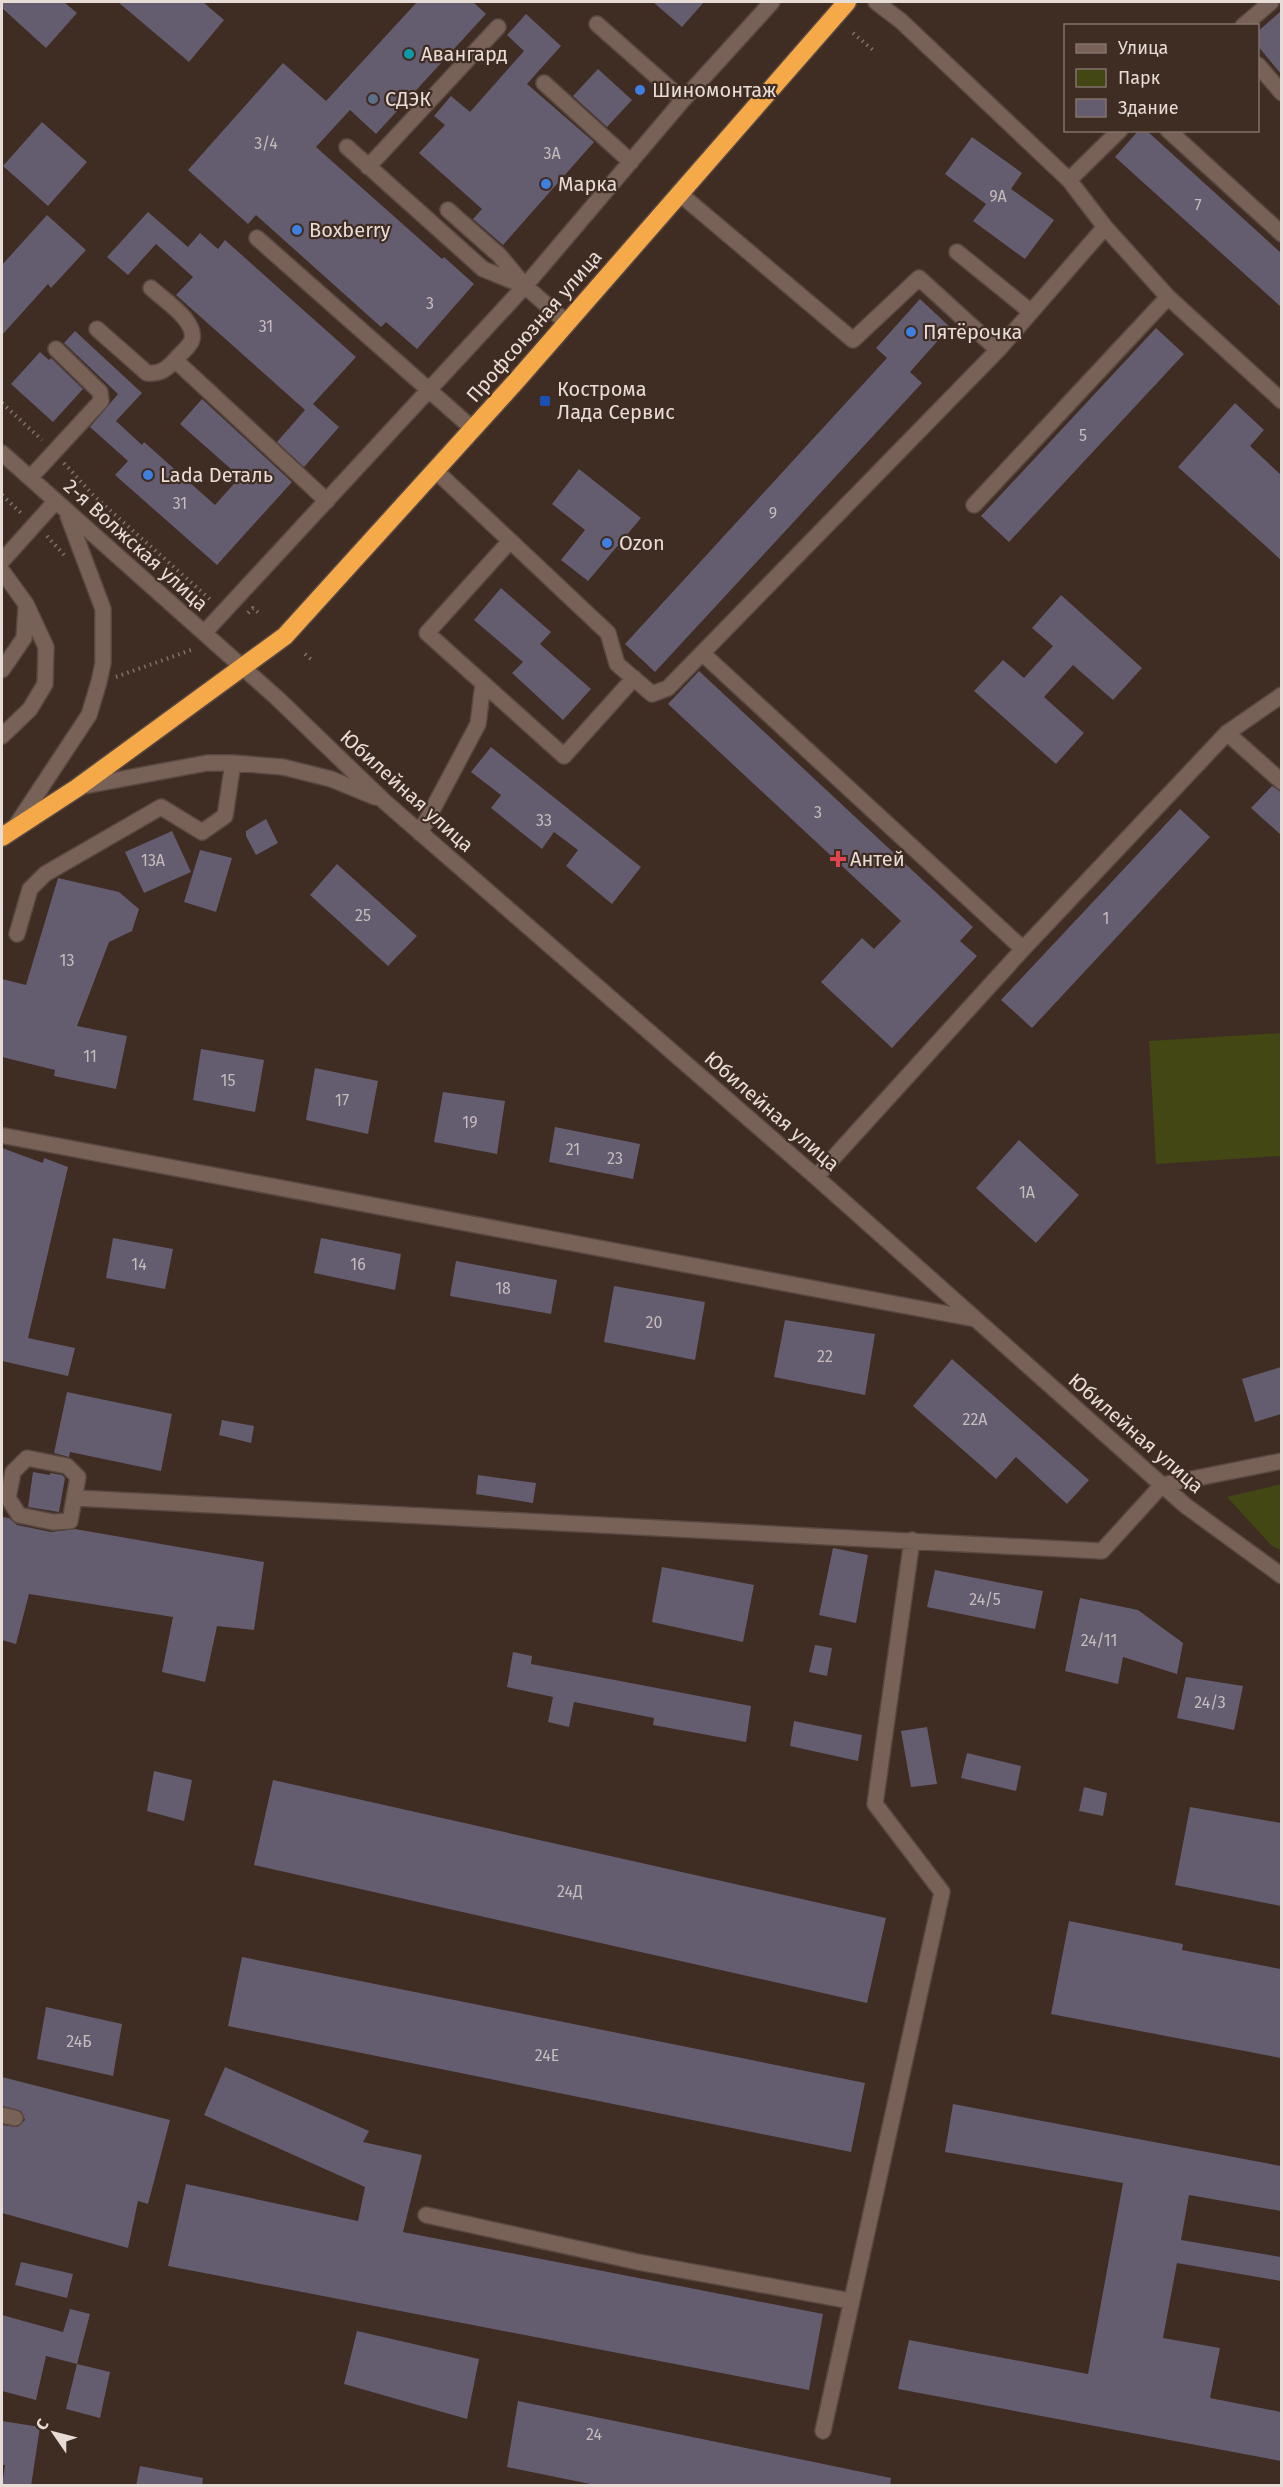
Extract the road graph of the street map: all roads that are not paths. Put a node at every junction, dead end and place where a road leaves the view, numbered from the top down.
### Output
1 (772, 2) edge
2 (846, 2) edge
3 (876, 2) edge
4 (1271, 2) edge
5 (597, 24) dead end
6 (1245, 24) edge
7 (498, 27) dead end
8 (1259, 67) edge
9 (544, 83) dead end
10 (1281, 93) edge
11 (683, 100) junction
12 (1118, 132) edge
13 (1170, 132) edge
14 (347, 147) dead end
15 (631, 162) junction
16 (368, 167) junction
17 (1069, 180) junction
18 (680, 194) junction
19 (448, 210) dead end
20 (1105, 227) junction
21 (1281, 234) edge
22 (257, 238) dead end
23 (957, 252) dead end
24 (525, 286) junction
25 (151, 288) dead end
26 (1167, 297) junction
27 (1031, 312) junction
28 (566, 322) junction
29 (97, 329) dead end
30 (56, 349) dead end
31 (998, 350) junction
32 (175, 360) junction
33 (429, 390) junction
34 (1281, 401) edge
35 (473, 429) junction
36 (2, 453) edge
37 (436, 471) junction
38 (30, 478) junction
39 (327, 501) junction
40 (55, 502) junction
41 (974, 505) dead end
42 (67, 513) junction
43 (510, 541) junction
44 (2, 561) edge
45 (2, 571) edge
46 (26, 604) junction
47 (204, 633) junction
48 (702, 653) junction
49 (243, 668) junction
50 (2, 670) edge
51 (634, 678) junction
52 (483, 684) junction
53 (1281, 695) edge
54 (1227, 733) junction
55 (2, 736) edge
56 (233, 763) junction
57 (1281, 782) edge
58 (76, 788) junction
59 (385, 802) junction
60 (420, 832) junction
61 (8, 833) edge
62 (17, 934) dead end
63 (1023, 949) junction
64 (5, 1136) dead end
65 (816, 1177) junction
66 (977, 1320) junction
67 (1281, 1461) edge
68 (1162, 1485) junction
69 (75, 1498) junction
70 (912, 1540) junction
71 (1281, 1576) edge
72 (426, 2215) dead end
73 (851, 2301) junction
74 (823, 2431) dead end

1 - 11 street
2 - 18 highway, Профсоюзная улица
3 - 17 street
4 - 6 street
5 - 11 street
7 - 16 street
8 - 10 street
9 - 15 street
11 - 15 street
12 - 17 street
13 - 21 street
14 - 16 street
15 - 24 street
16 - 24 street
17 - 20 street
18 - 28 highway, Профсоюзная улица
18 - 31 street
19 - 24 street
20 - 26 street
20 - 27 street
22 - 33 street
23 - 27 street
24 - 28 street
24 - 33 street
25 - 32 street
26 - 34 street
26 - 41 street
27 - 31 street
28 - 35 highway, Профсоюзная улица
29 - 32 street
30 - 38 street
31 - 48 street
32 - 39 street
33 - 35 street
33 - 39 street
35 - 37 highway, Профсоюзная улица
36 - 38 street, 2-я Волжская улица
37 - 43 street
37 - 49 highway, Профсоюзная улица
38 - 40 street, 2-я Волжская улица
39 - 47 street
40 - 42 street, 2-я Волжская улица
40 - 44 street
42 - 47 street, 2-я Волжская улица
42 - 61 street
43 - 51 street
43 - 52 street
45 - 46 street
46 - 50 street
46 - 55 street
47 - 49 street, 2-я Волжская улица
48 - 51 street
48 - 63 street
49 - 58 highway, Профсоюзная улица
49 - 59 street, Юбилейная улица
51 - 52 street
52 - 60 street
53 - 54 street
54 - 57 street
54 - 63 street
56 - 58 street
56 - 59 street
56 - 62 street
58 - 61 highway, Профсоюзная улица
59 - 60 street, Юбилейная улица
60 - 65 street, Юбилейная улица
63 - 65 street
64 - 66 street
65 - 66 street, Юбилейная улица
66 - 68 street, Юбилейная улица
67 - 68 street
68 - 70 street
68 - 71 street, Юбилейная улица
69 - 69 street
69 - 70 street
70 - 73 street
72 - 73 street
73 - 74 street

